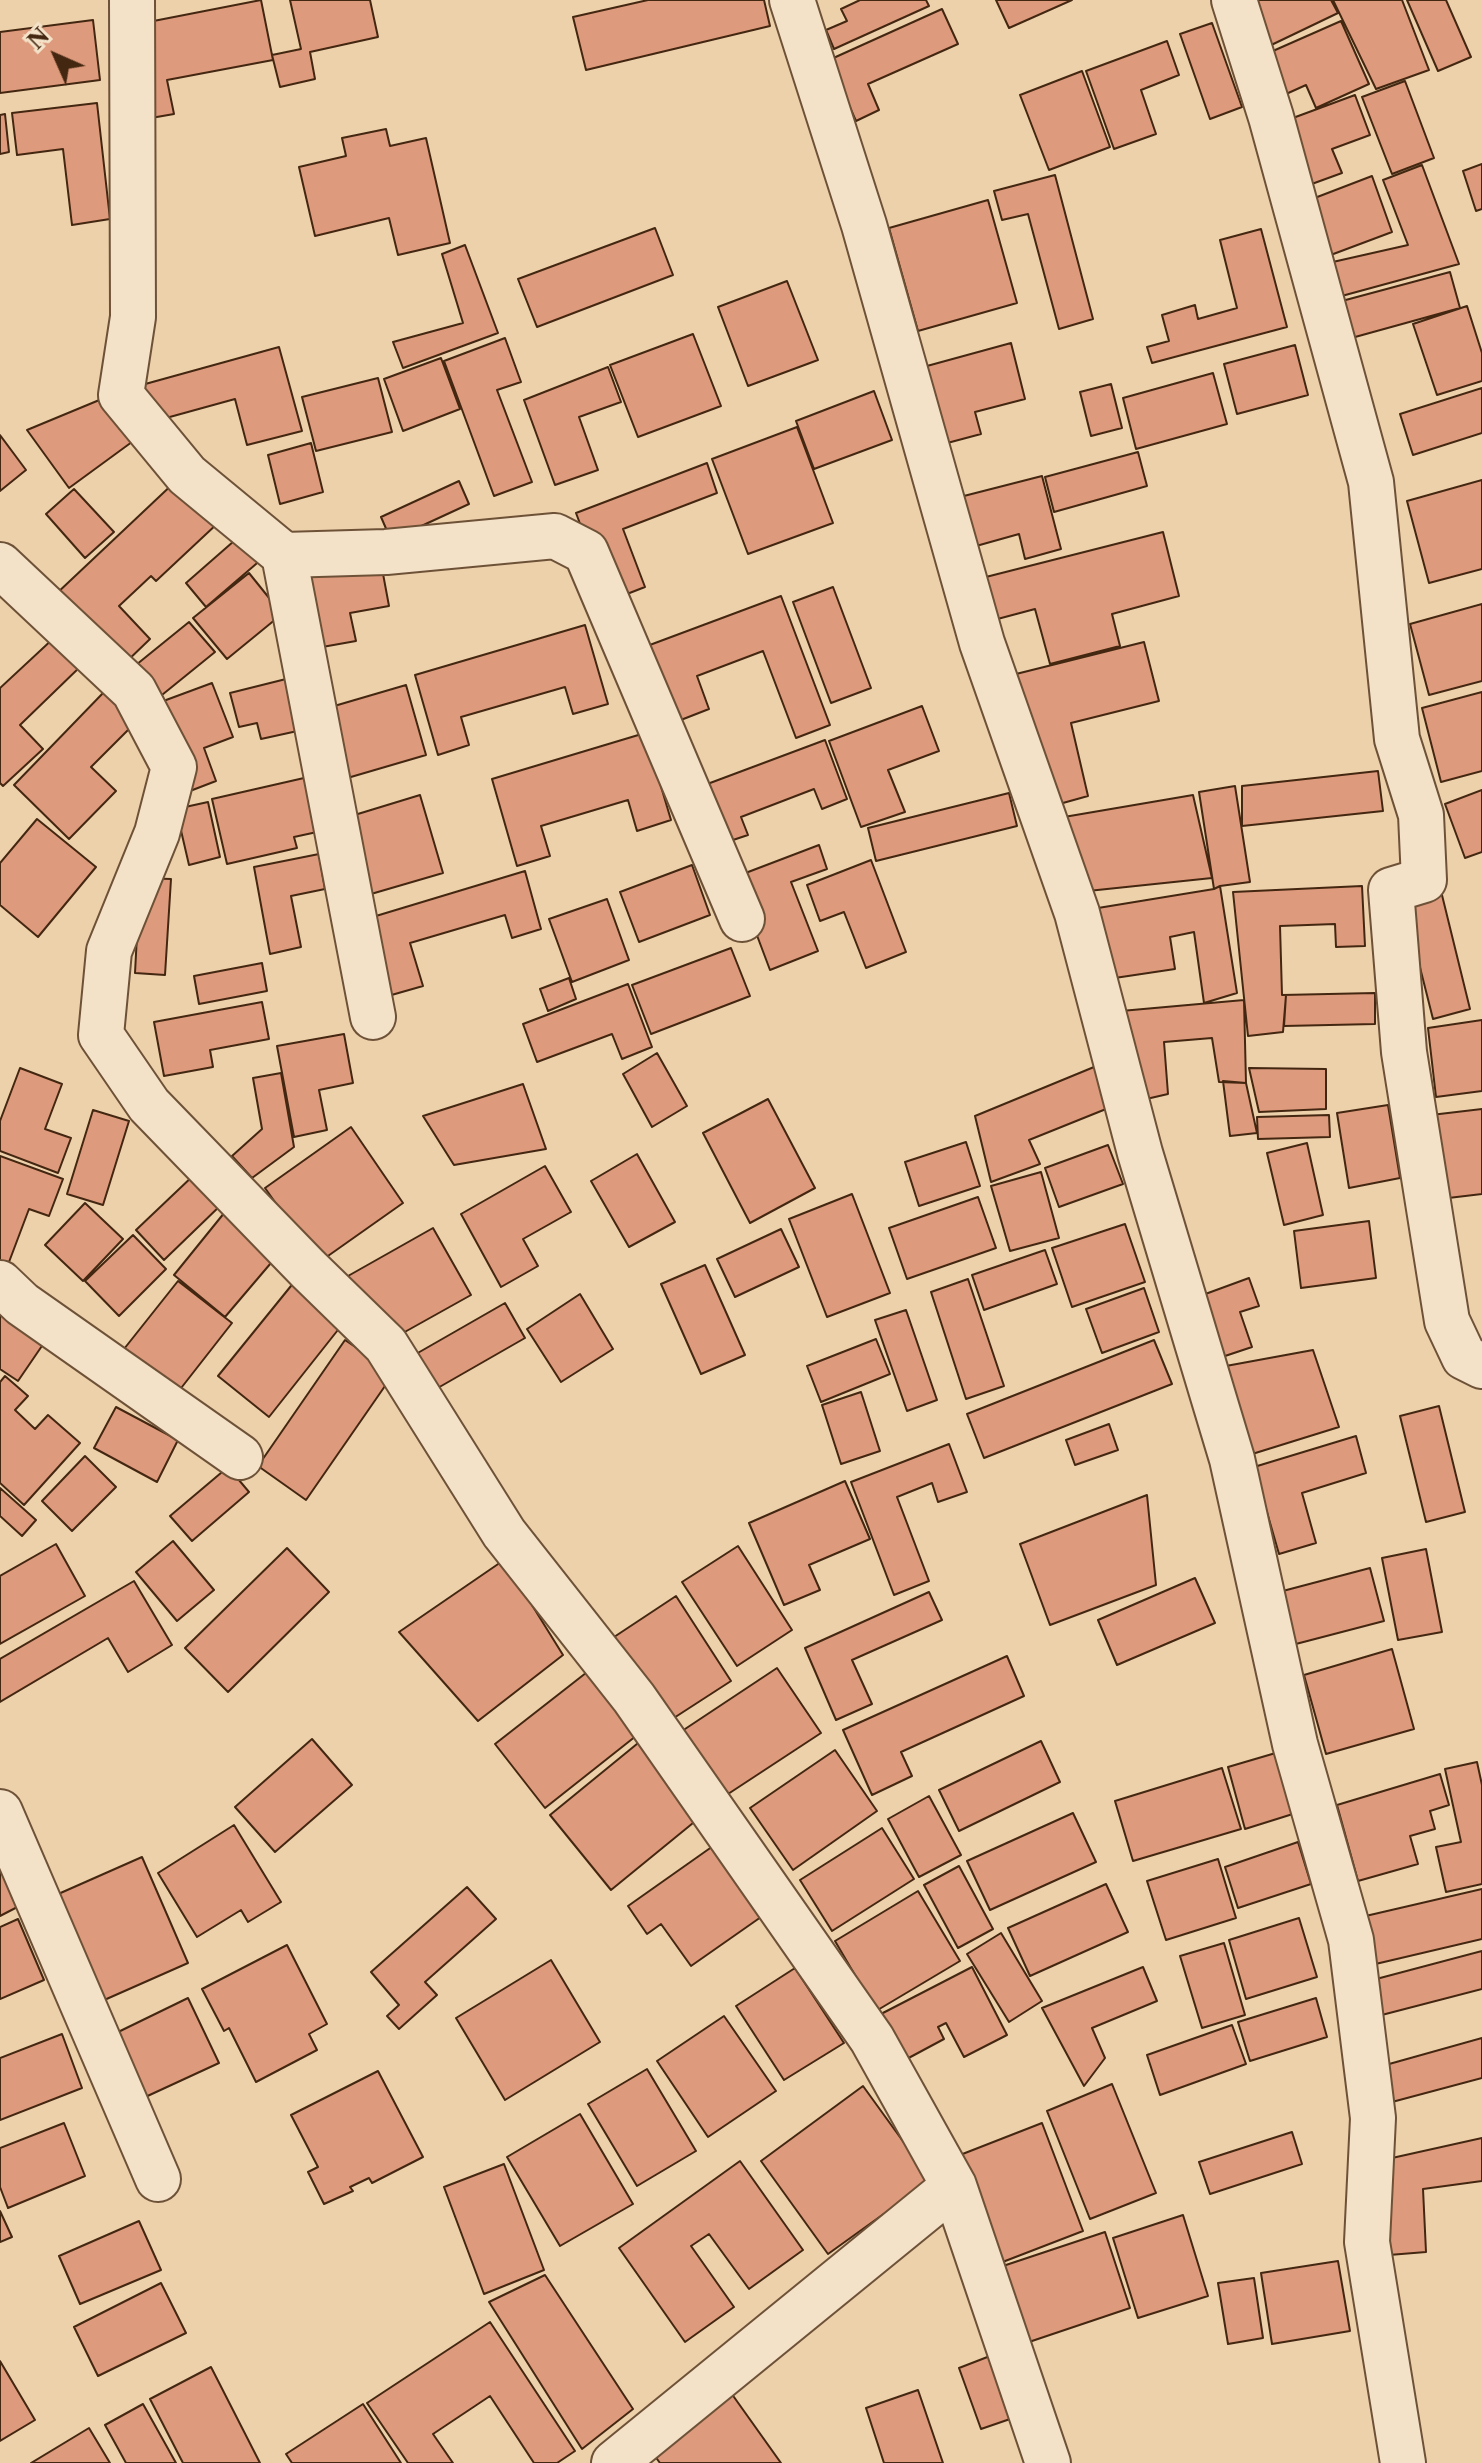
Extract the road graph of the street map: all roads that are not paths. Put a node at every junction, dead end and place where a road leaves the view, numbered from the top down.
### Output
1 (132, 0) edge
2 (792, 0) edge
3 (1234, 0) edge
4 (284, 555) junction
5 (0, 565) edge
6 (742, 919) dead end
7 (373, 1017) dead end
8 (0, 1283) edge
9 (1482, 1366) edge
10 (240, 1457) dead end
11 (0, 1812) edge
12 (158, 2179) dead end
13 (954, 2186) junction
14 (614, 2463) edge
15 (1048, 2463) edge
16 (1403, 2463) edge

1 - 4 street
2 - 16 street
3 - 9 street
4 - 6 street
4 - 7 street
5 - 13 street
8 - 10 street
11 - 12 street
13 - 14 street
13 - 15 street

